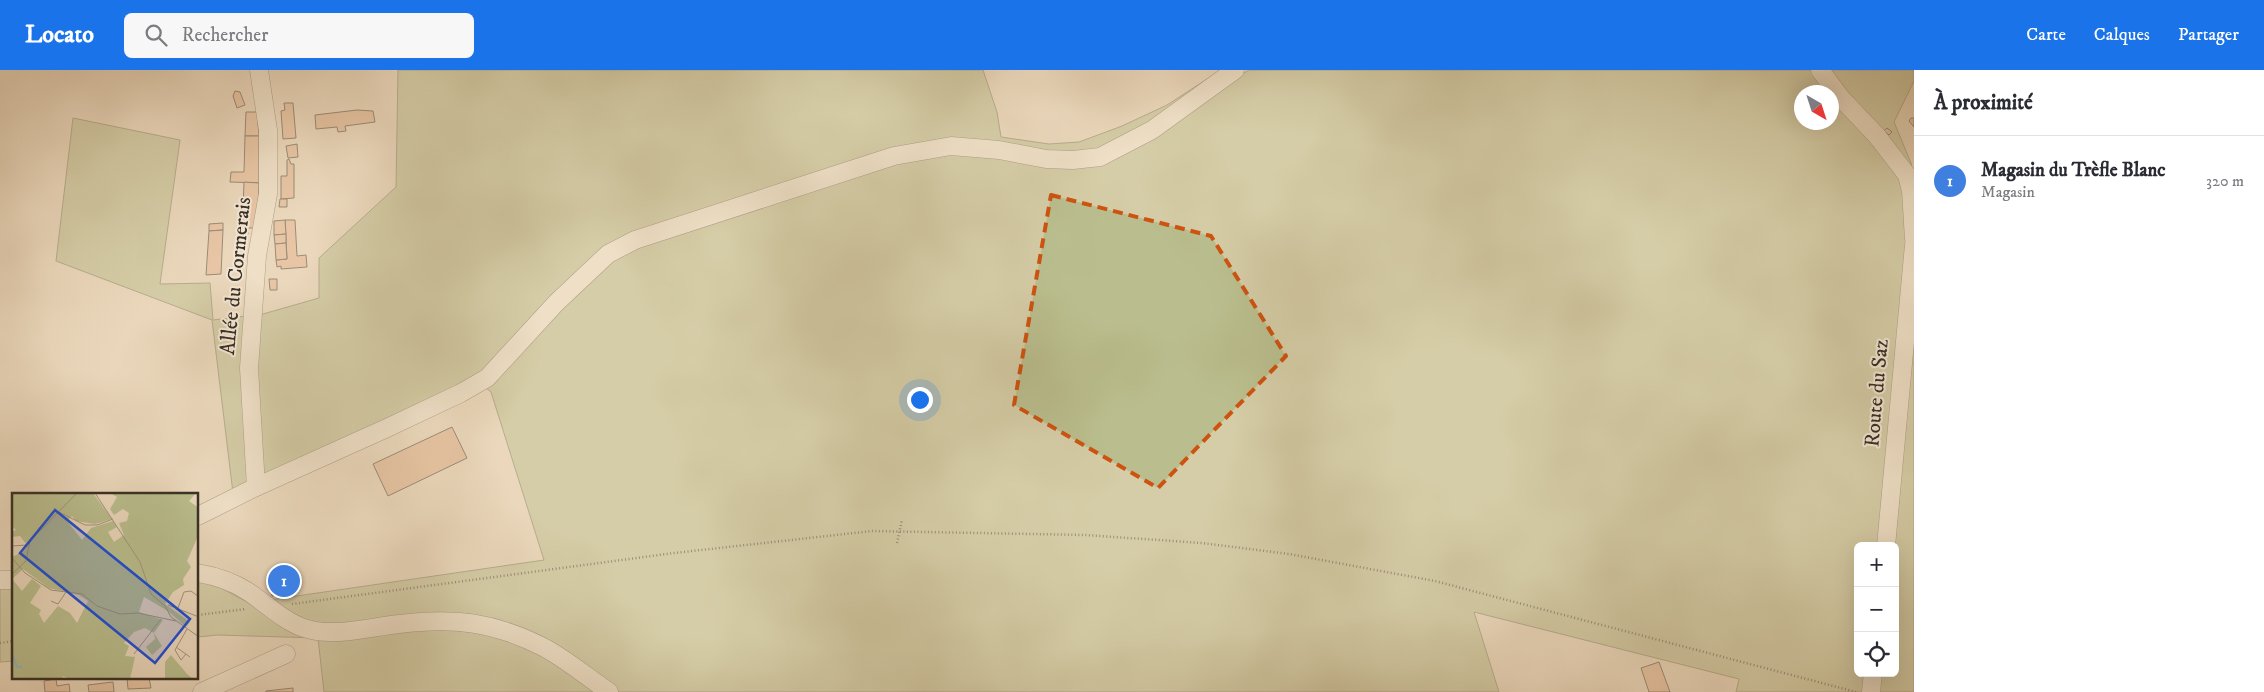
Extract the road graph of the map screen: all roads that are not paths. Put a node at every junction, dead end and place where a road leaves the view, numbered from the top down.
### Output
1 (259, 70) edge
2 (1235, 70) edge
3 (1820, 70) edge
4 (1912, 190) edge
5 (1914, 238) edge
6 (1914, 245) edge
7 (256, 487) junction
8 (199, 516) edge
9 (1886, 542) edge
10 (199, 573) edge
11 (286, 654) dead end
12 (1873, 677) edge
13 (202, 692) edge
14 (609, 692) edge
15 (1871, 692) edge

1 - 7 street, Allée du Cormerais
2 - 7 street
3 - 4 street
4 - 5 street
6 - 9 street, Route du Saz
7 - 8 street
10 - 14 street
11 - 13 street
12 - 15 street

